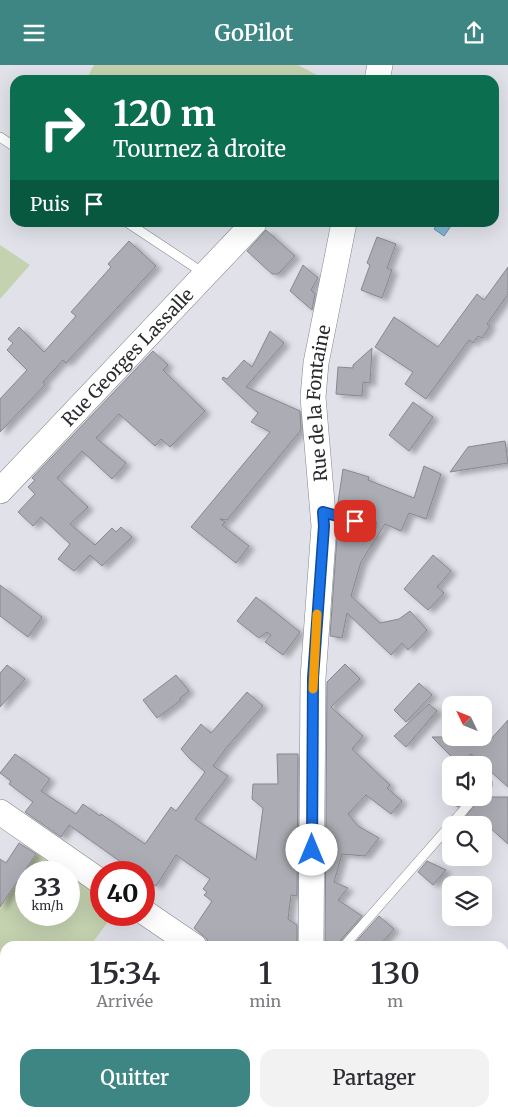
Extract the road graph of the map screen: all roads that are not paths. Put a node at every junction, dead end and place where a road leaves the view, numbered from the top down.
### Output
1 (134, 227) edge
2 (250, 227) edge
3 (343, 227) edge
4 (205, 274) junction
5 (0, 491) edge
6 (323, 512) junction
7 (370, 525) dead end
8 (467, 806) edge
9 (0, 812) edge
10 (90, 874) edge
11 (155, 919) edge
12 (187, 941) edge
13 (311, 941) edge
14 (348, 941) edge

1 - 4 lane
2 - 4 street, Rue Georges Lassalle
3 - 6 street, Rue de la Fontaine
4 - 5 street, Rue Georges Lassalle
6 - 7 lane
6 - 13 street, Rue de la Fontaine
8 - 14 lane
9 - 10 street
11 - 12 street

